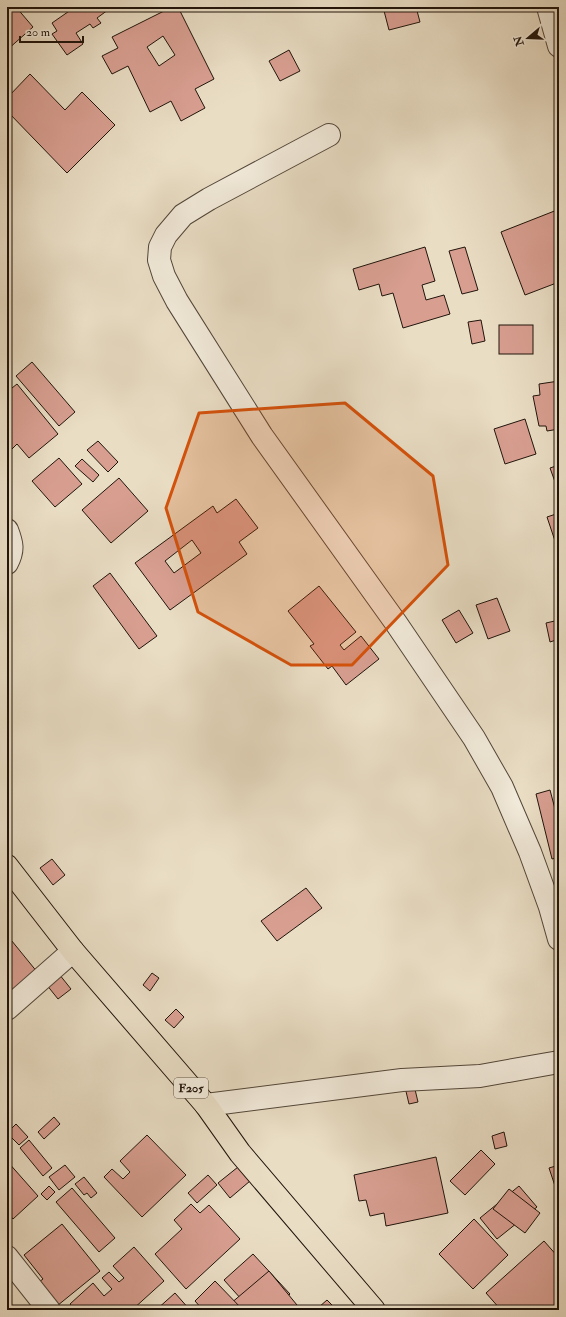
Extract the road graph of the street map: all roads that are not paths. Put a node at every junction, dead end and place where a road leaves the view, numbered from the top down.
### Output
1 (548, 7) edge
2 (559, 46) edge
3 (329, 135) dead end
4 (7, 530) edge
5 (7, 563) edge
6 (7, 866) edge
7 (559, 939) edge
8 (73, 951) junction
9 (7, 1009) edge
10 (559, 1062) edge
11 (206, 1105) junction
12 (7, 1257) edge
13 (49, 1310) edge
14 (374, 1310) edge

1 - 2 street
3 - 7 street
4 - 5 street
6 - 8 main road, F205
8 - 9 street
8 - 11 main road, F205
10 - 11 street
11 - 14 main road, F205
12 - 13 street

